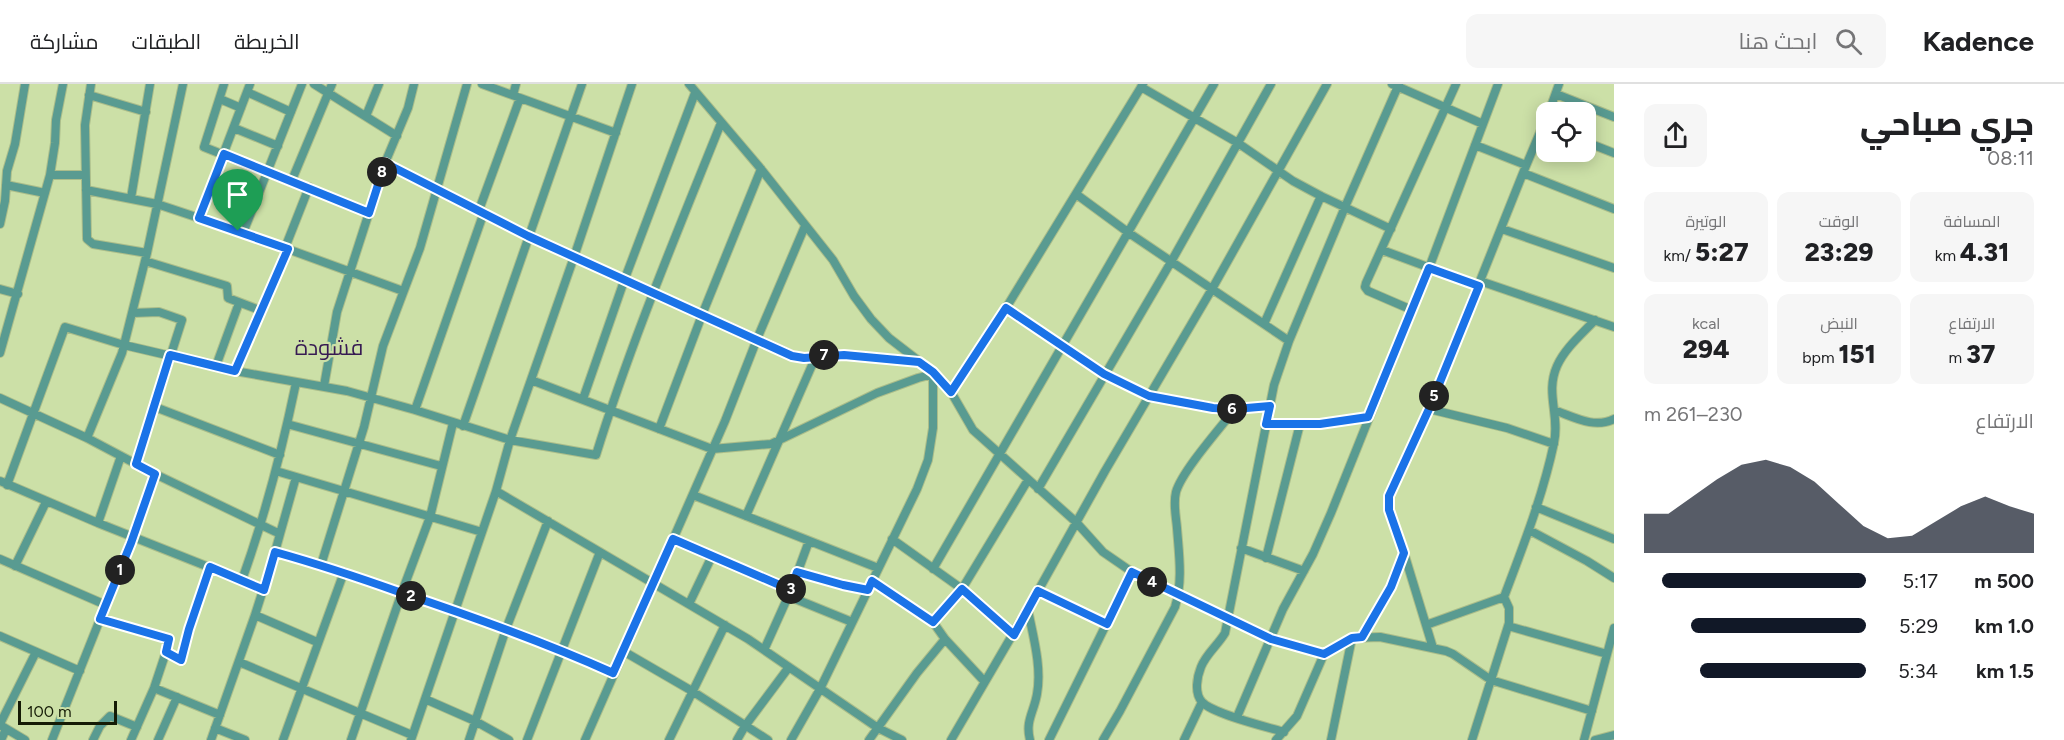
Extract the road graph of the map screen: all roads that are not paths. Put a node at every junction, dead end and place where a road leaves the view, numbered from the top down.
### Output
1 (25, 84) edge
2 (63, 84) edge
3 (91, 84) edge
4 (150, 84) edge
5 (183, 84) edge
6 (225, 84) edge
7 (302, 84) edge
8 (314, 84) edge
9 (332, 84) edge
10 (379, 84) edge
11 (414, 84) edge
12 (466, 84) edge
13 (482, 84) edge
14 (516, 84) edge
15 (582, 84) edge
16 (632, 84) edge
17 (689, 84) edge
18 (1214, 84) edge
19 (1271, 84) edge
20 (1327, 84) edge
21 (1456, 84) edge
22 (1498, 84) edge
23 (1559, 84) edge
24 (1142, 85) edge
25 (1396, 85) edge
26 (248, 88) edge
27 (329, 93) junction
28 (695, 93) junction
29 (1556, 94) junction
30 (89, 95) junction
31 (516, 97) junction
32 (220, 99) junction
33 (1553, 102) edge
34 (241, 108) junction
35 (1446, 108) junction
36 (146, 112) junction
37 (291, 112) junction
38 (571, 115) junction
39 (366, 116) junction
40 (1614, 117) edge
41 (1195, 118) junction
42 (721, 123) junction
43 (1483, 124) junction
44 (234, 128) junction
45 (616, 133) junction
46 (397, 136) junction
47 (1238, 143) junction
48 (1536, 144) edge
49 (1475, 145) junction
50 (278, 146) junction
51 (1596, 146) edge
52 (1614, 153) edge
53 (224, 154) junction
54 (385, 163) junction
55 (761, 169) junction
56 (1524, 169) junction
57 (268, 171) junction
58 (1278, 171) junction
59 (85, 175) junction
60 (50, 176) junction
61 (292, 180) junction
62 (6, 185) junction
63 (309, 188) junction
64 (436, 188) junction
65 (86, 190) junction
66 (45, 193) junction
67 (1076, 194) junction
68 (1321, 196) junction
69 (131, 198) junction
70 (157, 204) junction
71 (1345, 207) junction
72 (1614, 210) edge
73 (481, 211) junction
74 (369, 213) junction
75 (199, 218) junction
76 (0, 224) edge
77 (806, 226) junction
78 (1391, 229) junction
79 (1502, 229) junction
80 (1129, 232) junction
81 (243, 233) junction
82 (528, 236) junction
83 (287, 248) junction
84 (1382, 250) junction
85 (146, 257) junction
86 (574, 257) junction
87 (1171, 262) junction
88 (1429, 268) junction
89 (1614, 268) edge
90 (350, 272) junction
91 (624, 281) junction
92 (1480, 284) junction
93 (0, 289) edge
94 (1212, 289) junction
95 (403, 291) junction
96 (652, 292) junction
97 (18, 294) junction
98 (239, 303) junction
99 (1006, 308) junction
100 (1412, 310) junction
101 (262, 312) junction
102 (132, 313) junction
103 (702, 315) junction
104 (1595, 320) junction
105 (1263, 324) junction
106 (1614, 327) edge
107 (757, 339) junction
108 (1289, 341) junction
109 (124, 345) junction
110 (1063, 346) junction
111 (0, 353) edge
112 (170, 355) junction
113 (816, 356) junction
114 (919, 362) junction
115 (216, 366) junction
116 (235, 371) junction
117 (933, 373) junction
118 (1104, 374) junction
119 (531, 380) junction
120 (296, 382) junction
121 (324, 386) junction
122 (951, 392) junction
123 (1149, 396) junction
124 (372, 397) junction
125 (0, 398) edge
126 (583, 399) junction
127 (1270, 406) junction
128 (154, 407) junction
129 (1235, 409) junction
130 (1429, 409) junction
131 (415, 410) junction
132 (610, 410) junction
133 (1554, 410) junction
134 (34, 415) junction
135 (1368, 417) junction
136 (1614, 419) edge
137 (453, 423) junction
138 (287, 424) junction
139 (1266, 424) junction
140 (1300, 424) junction
141 (463, 426) junction
142 (659, 429) junction
143 (87, 438) junction
144 (510, 440) junction
145 (779, 441) junction
146 (359, 444) junction
147 (1554, 444) junction
148 (712, 449) junction
149 (280, 455) junction
150 (1000, 455) junction
151 (121, 456) junction
152 (136, 464) junction
153 (441, 466) junction
154 (276, 471) junction
155 (155, 474) junction
156 (296, 477) junction
157 (1028, 480) junction
158 (4, 483) edge
159 (1038, 489) junction
160 (343, 490) junction
161 (496, 491) junction
162 (693, 495) junction
163 (46, 502) junction
164 (1536, 507) junction
165 (746, 516) junction
166 (430, 517) junction
167 (548, 521) junction
168 (1076, 522) junction
169 (98, 523) junction
170 (261, 525) junction
171 (1529, 530) junction
172 (482, 532) junction
173 (280, 534) junction
174 (133, 537) junction
175 (673, 539) junction
176 (892, 539) junction
177 (1614, 539) edge
178 (809, 541) junction
179 (1241, 548) junction
180 (275, 552) junction
181 (600, 552) junction
182 (1404, 553) junction
183 (712, 556) junction
184 (1266, 558) junction
185 (0, 559) edge
186 (321, 565) junction
187 (15, 566) junction
188 (210, 567) junction
189 (878, 568) junction
190 (933, 568) junction
191 (1304, 571) junction
192 (344, 572) junction
193 (797, 572) junction
194 (1132, 572) junction
195 (1614, 578) edge
196 (242, 580) junction
197 (872, 581) junction
198 (653, 582) junction
199 (962, 589) junction
200 (264, 590) junction
201 (868, 590) junction
202 (1038, 591) junction
203 (402, 592) junction
204 (789, 593) junction
205 (1178, 596) junction
206 (1504, 597) junction
207 (689, 604) junction
208 (106, 605) junction
209 (1028, 609) junction
210 (455, 610) junction
211 (255, 615) junction
212 (1227, 618) junction
213 (100, 619) junction
214 (852, 622) junction
215 (933, 622) junction
216 (1107, 624) junction
217 (725, 625) junction
218 (1426, 625) junction
219 (1508, 626) junction
220 (1614, 628) edge
221 (506, 629) junction
222 (1014, 635) junction
223 (0, 636) edge
224 (1362, 637) junction
225 (1352, 638) junction
226 (945, 639) junction
227 (1271, 639) junction
228 (317, 642) junction
229 (1432, 648) junction
230 (561, 650) junction
231 (764, 650) junction
232 (623, 651) junction
233 (36, 652) junction
234 (166, 652) junction
235 (1324, 654) junction
236 (1607, 654) junction
237 (239, 662) junction
238 (789, 667) junction
239 (80, 671) junction
240 (613, 673) junction
241 (1491, 680) junction
242 (984, 681) junction
243 (154, 688) junction
244 (820, 689) junction
245 (302, 690) junction
246 (692, 691) junction
247 (177, 697) junction
248 (424, 699) junction
249 (1202, 702) junction
250 (1592, 711) junction
251 (360, 713) junction
252 (220, 715) junction
253 (1236, 717) junction
254 (475, 721) junction
255 (2, 726) edge
256 (745, 726) junction
257 (137, 727) junction
258 (215, 728) junction
259 (878, 728) junction
260 (1284, 732) junction
261 (1614, 735) edge
262 (412, 738) edge
263 (2, 740) edge
264 (25, 740) edge
265 (52, 740) edge
266 (93, 740) edge
267 (131, 740) edge
268 (158, 740) edge
269 (211, 740) edge
270 (245, 740) edge
271 (283, 740) edge
272 (351, 740) edge
273 (469, 740) edge
274 (509, 740) edge
275 (527, 740) edge
276 (585, 740) edge
277 (669, 740) edge
278 (737, 740) edge
279 (768, 740) edge
280 (791, 740) edge
281 (869, 740) edge
282 (902, 740) edge
283 (951, 740) edge
284 (1030, 740) edge
285 (1049, 740) edge
286 (1103, 740) edge
287 (1184, 740) edge
288 (1276, 740) edge
289 (1331, 740) edge
290 (1472, 740) edge
291 (1584, 740) edge
292 (1595, 740) edge

1 - 62 street
2 - 60 street
3 - 30 street
4 - 36 street
5 - 70 street
6 - 32 street
7 - 37 street
8 - 27 street
9 - 27 street
10 - 39 street
11 - 46 street
12 - 64 street
13 - 31 street
14 - 31 street
15 - 38 street
16 - 45 street
17 - 28 street
18 - 41 street
19 - 47 street
20 - 58 street
21 - 35 street
22 - 43 street
23 - 29 street
24 - 41 street
24 - 67 street
25 - 35 street
25 - 71 street
26 - 34 street
26 - 37 street
27 - 39 street
27 - 61 street
28 - 42 street
28 - 91 street
29 - 33 street
29 - 40 street
30 - 36 street
30 - 59 street
31 - 38 street
31 - 73 street
32 - 34 street
32 - 53 street
34 - 44 street
35 - 43 street
35 - 78 street
36 - 69 street
37 - 50 street
38 - 45 street
38 - 82 street
39 - 46 street
41 - 47 street
41 - 80 street
42 - 55 street
42 - 96 street
43 - 49 street
44 - 50 street
44 - 53 street
45 - 86 street
46 - 54 street
47 - 58 street
47 - 87 street
48 - 56 street
49 - 56 street
49 - 88 street
50 - 57 street
51 - 52 street
53 - 57 street
53 - 75 street
54 - 64 street
54 - 74 street
55 - 77 street
55 - 103 street
56 - 72 street
56 - 79 street
57 - 61 street
57 - 81 street
58 - 68 street
58 - 94 street
59 - 60 street
59 - 65 street
60 - 66 street
61 - 63 street
62 - 66 street
62 - 76 street
63 - 74 street
63 - 83 street
64 - 73 street
64 - 95 street
65 - 69 street
65 - 85 street
66 - 97 street
67 - 80 street
67 - 99 street
68 - 71 street
68 - 105 street
69 - 70 street
70 - 75 street
70 - 85 street
71 - 78 street
71 - 108 street
73 - 82 street
73 - 131 street
74 - 90 street
75 - 81 street
77 - 107 street
77 - 114 street
78 - 84 street
79 - 89 street
79 - 92 street
80 - 87 street
80 - 110 street
81 - 83 street
82 - 86 street
82 - 141 street
83 - 90 street
83 - 101 street
84 - 88 street
84 - 100 street
85 - 98 street
85 - 102 street
86 - 91 street
86 - 119 street
87 - 94 street
87 - 118 street
88 - 92 street
88 - 100 street
90 - 95 street
90 - 121 street
91 - 96 street
91 - 126 street
92 - 104 street
92 - 130 street
93 - 97 street
94 - 105 street
94 - 123 street
95 - 124 street
96 - 103 street
96 - 132 street
97 - 111 street
98 - 101 street
98 - 115 street
99 - 110 street
99 - 122 street
100 - 135 street
101 - 116 street
102 - 109 street
102 - 112 street
103 - 107 street
103 - 142 street
104 - 106 street
104 - 133 street
105 - 108 street
107 - 113 street
107 - 148 street
108 - 127 street
109 - 112 street
109 - 134 street
109 - 143 street
110 - 118 street
110 - 150 street
112 - 115 street
112 - 128 street
113 - 114 street
113 - 145 street
114 - 117 street
115 - 116 street
116 - 120 street
117 - 122 street
117 - 145 street
117 - 176 street
118 - 123 street
118 - 159 street
119 - 126 street
119 - 144 street
120 - 121 street
120 - 138 street
121 - 124 street
122 - 150 street
123 - 129 street
123 - 168 street
124 - 131 street
124 - 146 street
125 - 134 street
126 - 132 street
127 - 129 street
127 - 139 street
128 - 149 street
128 - 152 street
129 - 205 street
130 - 147 street
130 - 182 street
131 - 137 street
132 - 142 street
132 - 144 street
133 - 136 street
133 - 147 street
134 - 143 street
134 - 158 street
135 - 140 street
135 - 191 street
137 - 141 street
137 - 153 street
138 - 146 street
138 - 149 street
139 - 140 street
139 - 179 street
140 - 184 street
141 - 144 street
142 - 148 street
143 - 151 street
144 - 161 street
145 - 148 street
145 - 165 street
146 - 153 street
146 - 160 street
147 - 164 street
148 - 162 street
149 - 154 street
150 - 157 street
150 - 190 street
151 - 152 street
151 - 169 street
152 - 155 street
153 - 166 street
154 - 156 street
154 - 170 street
155 - 170 street
155 - 174 street
156 - 160 street
156 - 173 street
157 - 159 street
157 - 199 street
158 - 163 street
159 - 168 street
160 - 166 street
160 - 186 street
161 - 167 street
161 - 172 street
162 - 165 street
162 - 175 street
163 - 169 street
163 - 187 street
164 - 171 street
164 - 177 street
165 - 178 street
166 - 172 street
166 - 203 street
167 - 181 street
167 - 221 street
168 - 194 street
168 - 202 street
169 - 174 street
170 - 173 street
170 - 196 street
171 - 195 street
171 - 206 street
172 - 210 street
173 - 180 street
174 - 188 street
174 - 208 street
175 - 183 street
175 - 198 street
176 - 189 street
176 - 190 street
178 - 189 street
178 - 193 street
179 - 184 street
179 - 212 street
180 - 186 street
180 - 200 street
181 - 198 street
181 - 230 street
182 - 218 street
182 - 224 street
183 - 204 street
183 - 207 street
184 - 191 street
185 - 187 street
186 - 192 street
187 - 208 street
188 - 196 street
188 - 234 street
189 - 197 street
190 - 199 street
191 - 227 street
192 - 203 street
192 - 228 street
193 - 201 street
193 - 204 street
194 - 205 street
194 - 216 street
196 - 200 street
197 - 201 street
197 - 215 street
198 - 207 street
198 - 232 street
199 - 215 street
199 - 222 street
200 - 211 street
201 - 214 street
202 - 209 street
202 - 216 street
203 - 210 street
203 - 251 street
204 - 214 street
204 - 231 street
205 - 212 street
205 - 286 street
206 - 218 street
206 - 219 street
207 - 217 street
208 - 213 street
209 - 222 street
209 - 284 street
210 - 221 street
210 - 248 street
211 - 228 street
211 - 237 street
212 - 227 street
212 - 249 street
213 - 234 street
213 - 239 street
214 - 244 street
215 - 226 street
216 - 285 street
217 - 231 street
217 - 246 street
218 - 229 street
219 - 236 street
219 - 241 street
220 - 236 street
221 - 230 street
221 - 254 street
222 - 242 street
223 - 233 street
224 - 225 street
224 - 229 street
225 - 235 street
225 - 289 street
226 - 242 street
226 - 259 street
227 - 235 street
227 - 253 street
228 - 245 street
229 - 241 street
230 - 240 street
230 - 275 street
231 - 238 street
232 - 240 street
232 - 246 street
233 - 239 street
233 - 255 street
234 - 243 street
235 - 260 street
236 - 250 street
237 - 245 street
237 - 252 street
238 - 244 street
238 - 256 street
239 - 265 street
240 - 276 street
241 - 250 street
241 - 290 street
242 - 283 street
243 - 247 street
243 - 257 street
244 - 259 street
244 - 280 street
245 - 251 street
245 - 271 street
246 - 256 street
246 - 277 street
247 - 252 street
247 - 268 street
248 - 254 street
248 - 262 street
249 - 253 street
249 - 287 street
250 - 291 street
251 - 262 street
251 - 272 street
252 - 258 street
253 - 260 street
254 - 273 street
254 - 274 street
255 - 263 street
255 - 264 street
256 - 278 street
256 - 279 street
257 - 266 street
257 - 267 street
258 - 269 street
258 - 270 street
259 - 281 street
259 - 282 street
260 - 288 street
261 - 292 street

